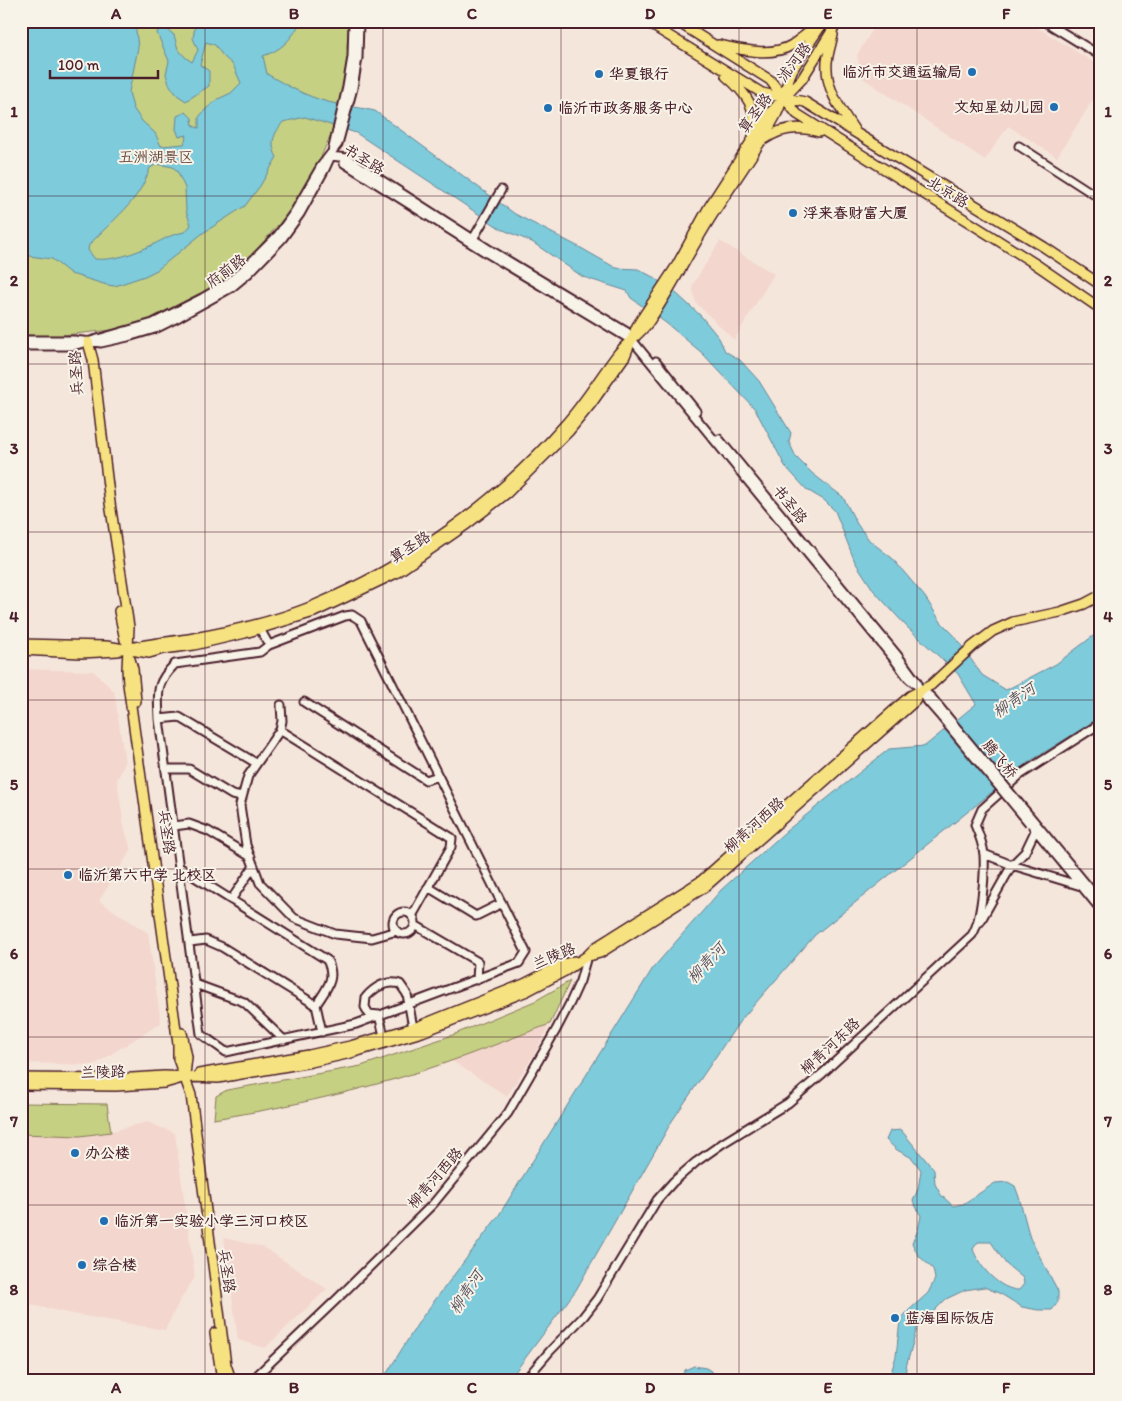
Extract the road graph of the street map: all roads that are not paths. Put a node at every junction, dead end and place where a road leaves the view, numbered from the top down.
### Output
1 (353, 21) edge
2 (359, 21) edge
3 (645, 21) edge
4 (676, 21) edge
5 (823, 21) edge
6 (1044, 21) edge
7 (837, 24) edge
8 (711, 43) junction
9 (1101, 56) edge
10 (707, 60) junction
11 (350, 88) junction
12 (784, 96) junction
13 (857, 134) junction
14 (832, 136) junction
15 (755, 141) junction
16 (1019, 146) dead end
17 (331, 156) junction
18 (500, 192) dead end
19 (1101, 199) edge
20 (473, 239) junction
21 (1101, 285) edge
22 (1101, 309) edge
23 (21, 340) edge
24 (632, 341) junction
25 (88, 342) junction
26 (21, 346) edge
27 (1101, 595) edge
28 (260, 629) junction
29 (21, 644) edge
30 (268, 645) junction
31 (127, 649) junction
32 (21, 650) edge
33 (921, 690) junction
34 (304, 702) dead end
35 (281, 705) dead end
36 (944, 716) joint
37 (159, 719) junction
38 (1101, 723) edge
39 (280, 730) junction
40 (256, 763) junction
41 (166, 768) junction
42 (438, 776) junction
43 (242, 797) junction
44 (1031, 822) junction
45 (174, 826) junction
46 (1035, 831) junction
47 (984, 854) junction
48 (251, 857) junction
49 (1012, 865) junction
50 (254, 866) junction
51 (180, 867) junction
52 (428, 887) junction
53 (1082, 887) junction
54 (231, 900) junction
55 (1101, 902) edge
56 (502, 904) junction
57 (1101, 910) edge
58 (412, 916) junction
59 (415, 925) junction
60 (978, 927) junction
61 (397, 931) junction
62 (190, 942) junction
63 (587, 956) junction
64 (477, 980) junction
65 (196, 984) junction
66 (316, 1005) junction
67 (408, 1005) junction
68 (379, 1016) junction
69 (412, 1028) junction
70 (322, 1032) junction
71 (384, 1036) junction
72 (284, 1040) junction
73 (21, 1078) edge
74 (184, 1078) junction
75 (21, 1085) edge
76 (222, 1380) edge
77 (231, 1380) edge
78 (252, 1380) edge
79 (525, 1380) edge

1 - 11 street, 府前路
2 - 11 street, 府前路
3 - 10 main road, 北京路
4 - 8 main road, 北京路
5 - 8 main road
5 - 12 main road, 沭河路
6 - 9 street
7 - 12 main road, 沭河路
7 - 13 main road
8 - 12 main road, 北京路
10 - 12 main road, 北京路
10 - 15 main road
11 - 17 street, 府前路
12 - 13 main road, 北京路
12 - 14 main road, 北京路
12 - 15 main road, 算圣路
13 - 21 main road, 北京路
14 - 15 main road
14 - 22 main road, 北京路
15 - 24 main road, 算圣路
16 - 19 street
17 - 20 street, 书圣路
17 - 24 street, 书圣路
17 - 25 street, 府前路
18 - 20 street
20 - 24 street, 书圣路
23 - 25 street, 府前路
24 - 28 main road, 算圣路
24 - 31 main road, 算圣路
24 - 33 street, 书圣路
25 - 26 street, 府前路
25 - 31 main road, 兵圣路
27 - 33 main road, 柳青河西路
28 - 30 street
28 - 31 main road, 算圣路
29 - 31 main road, 算圣路
30 - 37 street
30 - 42 street
31 - 32 main road, 算圣路
31 - 74 main road, 兵圣路
33 - 36 street, 书圣路
33 - 63 main road, 柳青河西路
34 - 42 street
35 - 39 street
36 - 44 street, 腾飞桥, bridge
37 - 40 street
37 - 41 street
38 - 47 street
39 - 40 street
39 - 52 street
40 - 43 street
41 - 43 street
41 - 45 street
42 - 56 street
43 - 48 street
44 - 46 street
44 - 55 street
45 - 48 street
45 - 51 street
46 - 49 street, 柳青河东路
46 - 53 street
47 - 49 street
47 - 60 street
48 - 50 street
49 - 53 street
49 - 60 street, 柳青河东路
50 - 54 street
50 - 61 street
51 - 54 street
51 - 62 street
52 - 56 street
52 - 58 street
53 - 57 street
54 - 66 street
56 - 64 street
58 - 59 street
58 - 61 street
59 - 61 street
59 - 64 street
60 - 79 street, 柳青河东路
62 - 65 street
62 - 66 street
63 - 69 main road, 兰陵路
63 - 74 main road, 兰陵路
63 - 78 street, 柳青河西路
64 - 67 street
65 - 72 street
65 - 72 street
66 - 70 street
67 - 68 street
67 - 68 street
67 - 69 street
68 - 70 street
68 - 71 street
69 - 71 main road, 兰陵路
70 - 72 street
71 - 74 main road, 兰陵路
73 - 74 main road, 兰陵路
74 - 75 main road, 兰陵路
74 - 76 main road, 兵圣路
74 - 77 main road, 兵圣路

